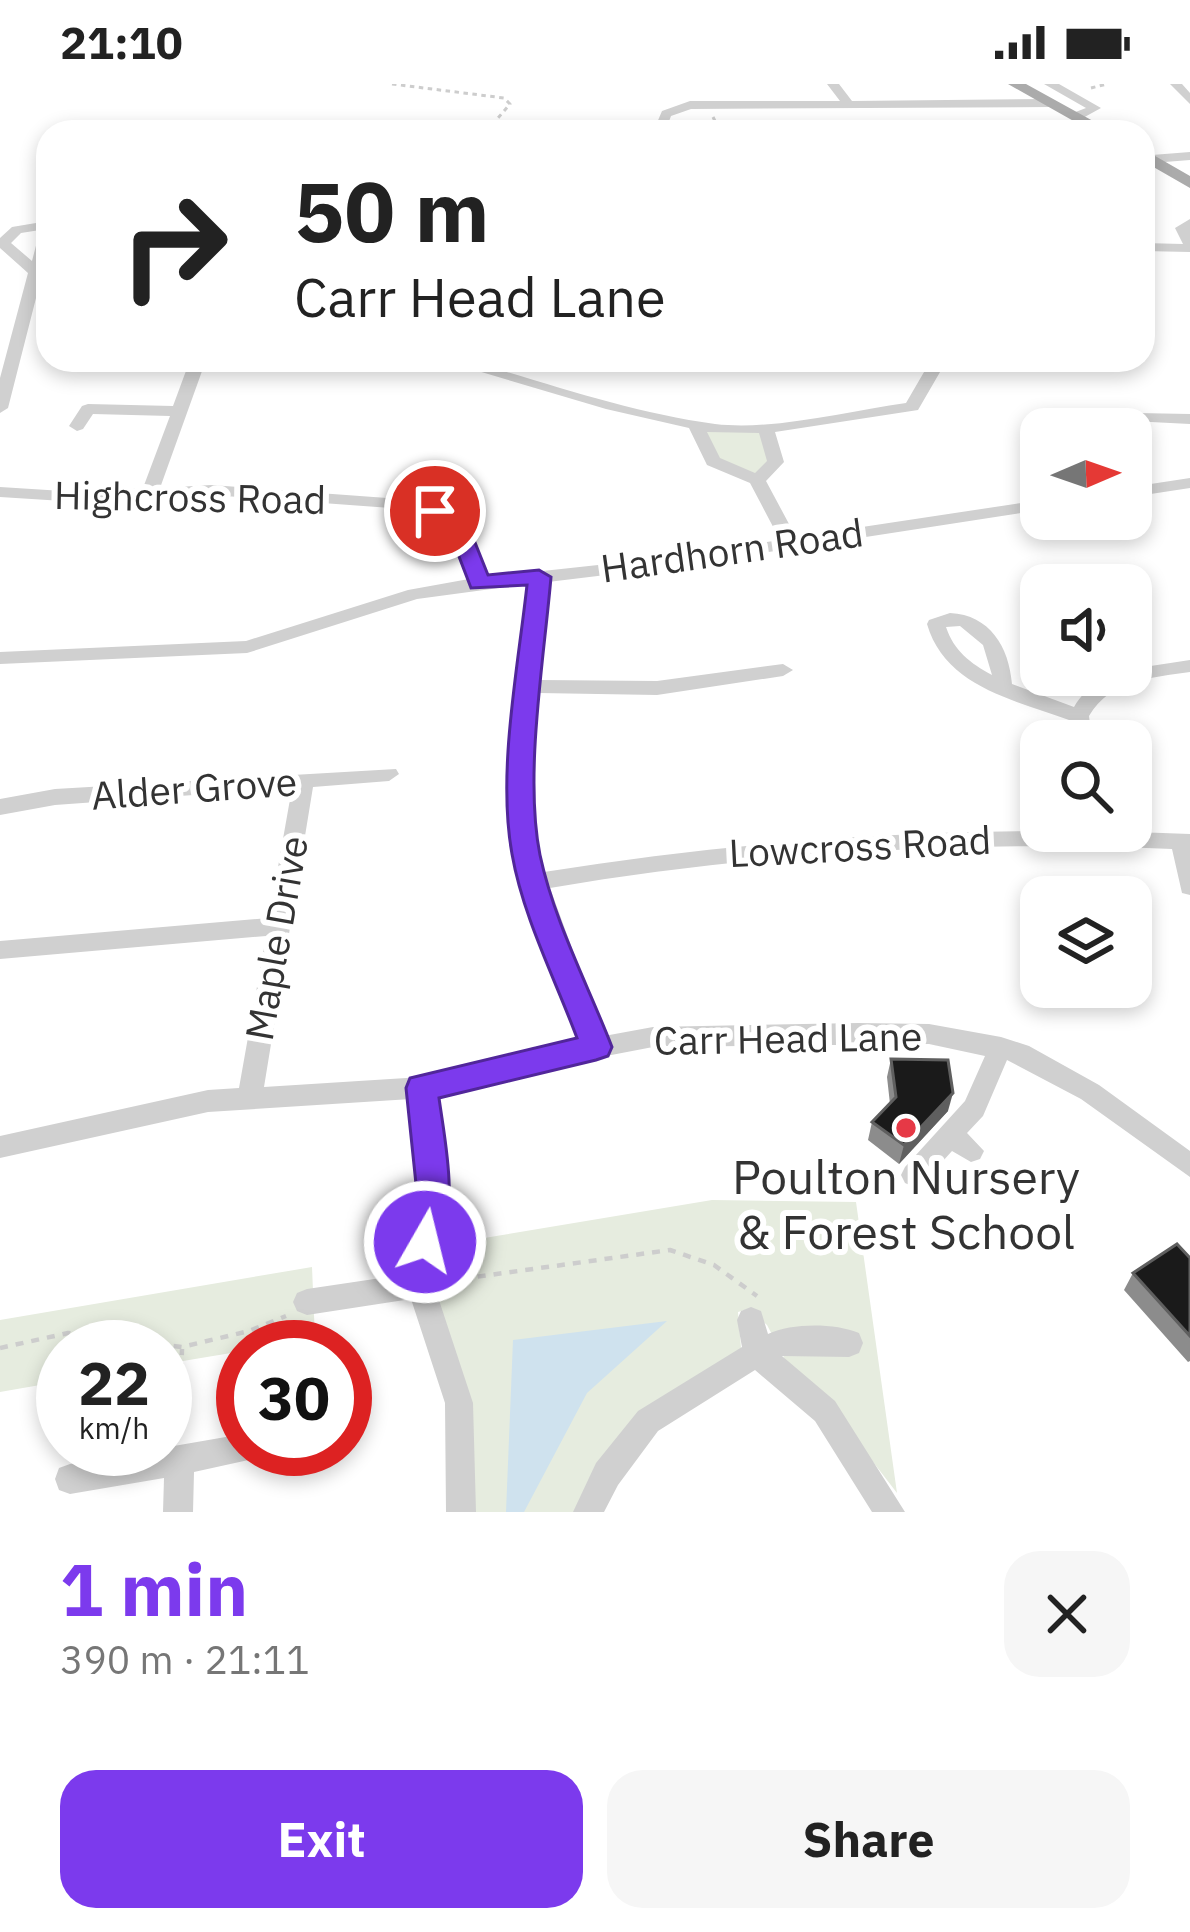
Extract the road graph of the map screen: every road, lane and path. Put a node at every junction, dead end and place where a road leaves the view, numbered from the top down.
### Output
1 (392, 84) edge
2 (833, 84) edge
3 (1015, 84) edge
4 (1051, 84) edge
5 (1176, 84) edge
6 (1190, 100) edge
7 (1052, 103) junction
8 (708, 105) junction
9 (849, 105) junction
10 (866, 106) junction
11 (1078, 116) junction
12 (498, 120) edge
13 (665, 120) edge
14 (715, 120) edge
15 (870, 120) edge
16 (1085, 120) edge
17 (1190, 156) edge
18 (1155, 157) edge
19 (1155, 161) edge
20 (1190, 183) edge
21 (1190, 223) edge
22 (36, 227) edge
23 (1190, 246) edge
24 (1155, 247) edge
25 (36, 267) edge
26 (35, 271) junction
27 (193, 372) edge
28 (495, 372) edge
29 (932, 372) edge
30 (0, 408) edge
31 (178, 411) junction
32 (1152, 418) edge
33 (1190, 419) edge
34 (696, 425) junction
35 (77, 426) dead end
36 (766, 428) junction
37 (757, 480) junction
38 (1190, 483) edge
39 (1152, 489) edge
40 (0, 492) edge
41 (150, 493) junction
42 (1020, 508) edge
43 (790, 542) junction
44 (539, 577) junction
45 (480, 583) junction
46 (0, 658) edge
47 (1190, 667) edge
48 (783, 670) dead end
49 (1002, 684) dead end
50 (533, 686) junction
51 (1078, 716) junction
52 (1079, 720) edge
53 (389, 774) dead end
54 (304, 781) junction
55 (0, 807) edge
56 (1020, 837) edge
57 (1152, 839) edge
58 (1185, 842) edge
59 (532, 882) junction
60 (1190, 887) edge
61 (278, 926) junction
62 (0, 950) edge
63 (596, 1047) junction
64 (1001, 1047) junction
65 (422, 1088) junction
66 (250, 1096) junction
67 (0, 1147) edge
68 (1190, 1166) edge
69 (914, 1175) dead end
70 (420, 1286) junction
71 (308, 1302) joint
72 (757, 1310) joint
73 (36, 1340) edge
74 (192, 1343) edge
75 (849, 1343) dead end
76 (0, 1348) edge
77 (757, 1353) junction
78 (88, 1476) edge
79 (178, 1476) edge
80 (70, 1479) dead end
81 (178, 1512) edge
82 (461, 1512) edge
83 (588, 1512) edge
84 (890, 1512) edge

1 - 12 path
2 - 9 street
3 - 7 main road
4 - 11 street
5 - 6 street
7 - 10 street
7 - 11 main road
8 - 9 street
8 - 13 street
8 - 14 path
9 - 10 street
10 - 15 street
11 - 16 main road
17 - 18 street
19 - 20 main road
21 - 23 street
22 - 26 street
23 - 24 street
25 - 26 street
26 - 30 street
27 - 31 street
28 - 34 street
29 - 36 street
31 - 35 street
31 - 41 street
32 - 33 street
34 - 36 street
34 - 37 street
36 - 37 street
37 - 43 street
38 - 39 street
40 - 41 street, Highcross Road
41 - 45 street, Highcross Road
42 - 43 street, Hardhorn Road
43 - 44 street, Hardhorn Road
44 - 45 street, Hardhorn Road
44 - 50 street
45 - 46 street, Hardhorn Road
47 - 51 street
48 - 50 street
49 - 51 street
50 - 59 street
51 - 52 street
53 - 54 street, Alder Grove
54 - 55 street, Alder Grove
54 - 61 street, Maple Drive
56 - 59 street, Lowcross Road
57 - 58 street, Lowcross Road
58 - 60 street
59 - 63 street
61 - 62 street
61 - 66 street, Maple Drive
63 - 64 street, Carr Head Lane
63 - 65 street, Carr Head Lane
64 - 68 street, Carr Head Lane
64 - 69 street
65 - 66 street, Carr Head Lane
65 - 70 street
66 - 67 street, Carr Head Lane
70 - 71 street
70 - 72 path
70 - 82 street
71 - 74 path
72 - 77 street
73 - 76 path
75 - 77 street
77 - 83 street
77 - 84 street
78 - 80 street
79 - 81 street

